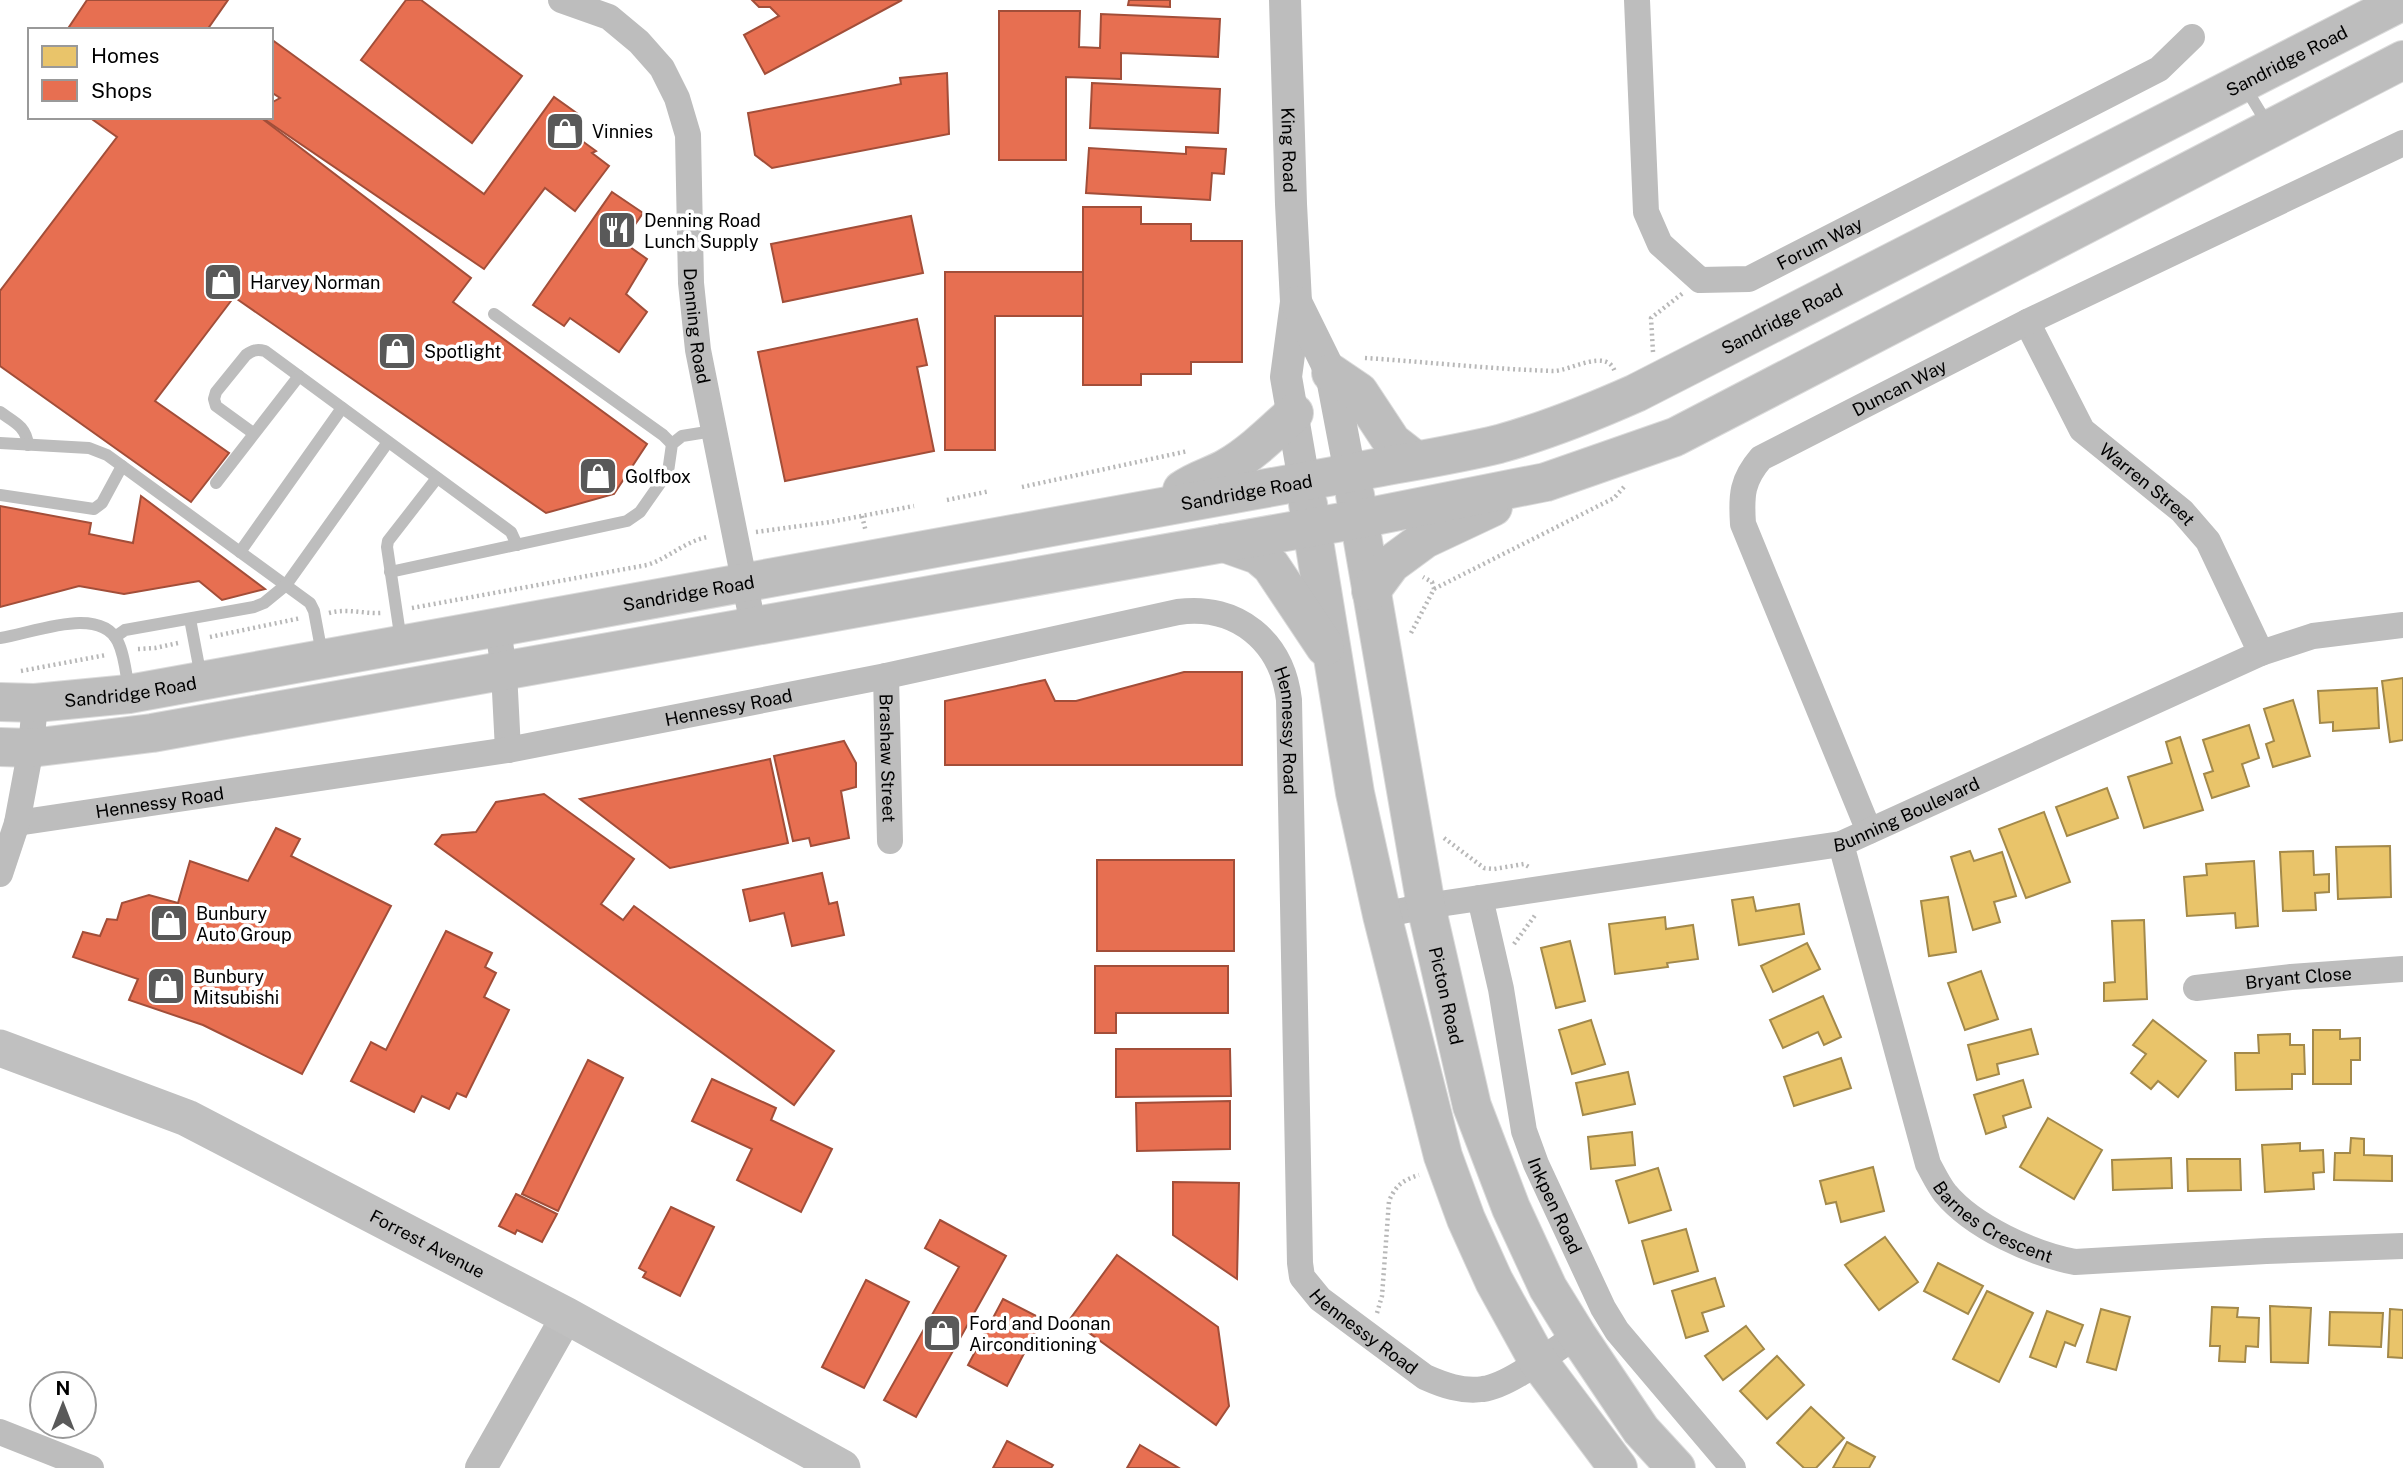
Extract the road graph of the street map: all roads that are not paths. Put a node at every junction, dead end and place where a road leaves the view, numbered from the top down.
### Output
1 (561, 0) edge
2 (1285, 0) edge
3 (1637, 0) edge
4 (2403, 1) edge
5 (2192, 37) dead end
6 (2403, 60) edge
7 (2243, 83) junction
8 (2270, 129) junction
9 (2403, 143) edge
10 (1296, 302) junction
11 (494, 314) dead end
12 (2027, 322) junction
13 (1331, 373) junction
14 (299, 376) junction
15 (342, 408) junction
16 (0, 411) edge
17 (1294, 413) junction
18 (713, 432) junction
19 (253, 433) junction
20 (388, 442) junction
21 (0, 443) edge
22 (672, 444) junction
23 (28, 445) junction
24 (1415, 460) junction
25 (122, 466) junction
26 (1350, 473) junction
27 (437, 478) junction
28 (1304, 481) junction
29 (1546, 482) junction
30 (216, 483) dead end
31 (0, 495) edge
32 (1158, 507) junction
33 (1359, 519) junction
34 (1312, 528) junction
35 (1224, 543) junction
36 (517, 545) junction
37 (240, 552) junction
38 (390, 572) junction
39 (744, 581) junction
40 (286, 585) junction
41 (1371, 592) junction
42 (190, 619) junction
43 (753, 625) junction
44 (2403, 625) edge
45 (498, 627) junction
46 (115, 637) junction
47 (0, 638) edge
48 (402, 645) junction
49 (2261, 653) junction
50 (323, 659) junction
51 (1334, 660) junction
52 (504, 672) junction
53 (886, 676) junction
54 (202, 681) junction
55 (16, 693) edge
56 (130, 694) junction
57 (15, 748) edge
58 (508, 750) junction
59 (17, 823) junction
60 (1869, 831) junction
61 (890, 841) dead end
62 (1841, 844) junction
63 (0, 874) edge
64 (1480, 898) junction
65 (1426, 906) junction
66 (1382, 915) junction
67 (2403, 969) edge
68 (2196, 988) dead end
69 (0, 1048) edge
70 (2403, 1246) edge
71 (567, 1316) junction
72 (1577, 1335) junction
73 (1538, 1361) junction
74 (0, 1432) edge
75 (91, 1468) edge
76 (481, 1468) edge
77 (842, 1468) edge
78 (1618, 1468) edge
79 (1676, 1468) edge
80 (1734, 1468) edge

1 - 18 street, Denning Road
2 - 10 street, King Road
3 - 5 street, Forum Way
4 - 7 main road, Sandridge Road
6 - 8 main road
7 - 8 lane
7 - 24 main road, Sandridge Road
8 - 29 main road
9 - 12 street, Duncan Way
10 - 13 street, King Road
10 - 17 street, King Road
11 - 22 lane
12 - 49 street, Warren Street
12 - 60 street, Duncan Way
13 - 24 main road
13 - 26 street, King Road
14 - 15 lane
14 - 19 lane
14 - 19 lane
15 - 20 lane
15 - 37 lane
16 - 23 lane
17 - 28 street, King Road
17 - 32 main road
18 - 22 lane
18 - 39 street, Denning Road
19 - 30 lane
20 - 27 lane
20 - 40 lane
21 - 23 lane
22 - 36 lane
23 - 25 lane
24 - 26 main road, Sandridge Road
25 - 31 lane
25 - 37 lane
26 - 28 main road, Sandridge Road
26 - 33 main road, Picton Road
27 - 36 lane
27 - 38 lane
28 - 32 main road, Sandridge Road
28 - 34 main road
29 - 33 main road
29 - 41 main road
32 - 39 main road, Sandridge Road
33 - 34 main road
33 - 41 main road, Picton Road
34 - 35 main road
34 - 51 main road
35 - 43 main road
35 - 51 main road
36 - 38 lane
37 - 40 lane
38 - 48 lane
39 - 43 street, Denning Road
39 - 45 main road, Sandridge Road
40 - 42 lane
40 - 50 lane
41 - 65 main road, Picton Road
42 - 46 lane
42 - 54 lane
43 - 52 main road
44 - 49 street, Bunning Boulevard
45 - 48 main road, Sandridge Road
45 - 52 street
46 - 47 lane
46 - 56 lane
48 - 50 main road, Sandridge Road
49 - 60 street, Bunning Boulevard
50 - 54 main road, Sandridge Road
51 - 66 main road
52 - 57 main road
52 - 58 street
53 - 58 street, Hennessy Road
53 - 61 street, Brashaw Street
53 - 73 street, Hennessy Road
54 - 56 main road, Sandridge Road
55 - 56 main road, Sandridge Road
55 - 57 street
57 - 59 street
58 - 59 street, Hennessy Road
59 - 63 street
60 - 62 street, Bunning Boulevard
62 - 64 street, Bunning Boulevard
62 - 70 street, Barnes Crescent
64 - 65 street, Bunning Boulevard
64 - 80 street, Inkpen Road
65 - 66 street, Bunning Boulevard
65 - 72 main road, Picton Road
66 - 73 main road
67 - 68 street, Bryant Close
69 - 71 main road, Forrest Avenue
71 - 76 street
71 - 77 main road, Forrest Avenue
72 - 73 street, Hennessy Road
72 - 79 main road, Picton Road
73 - 78 main road
74 - 75 street

